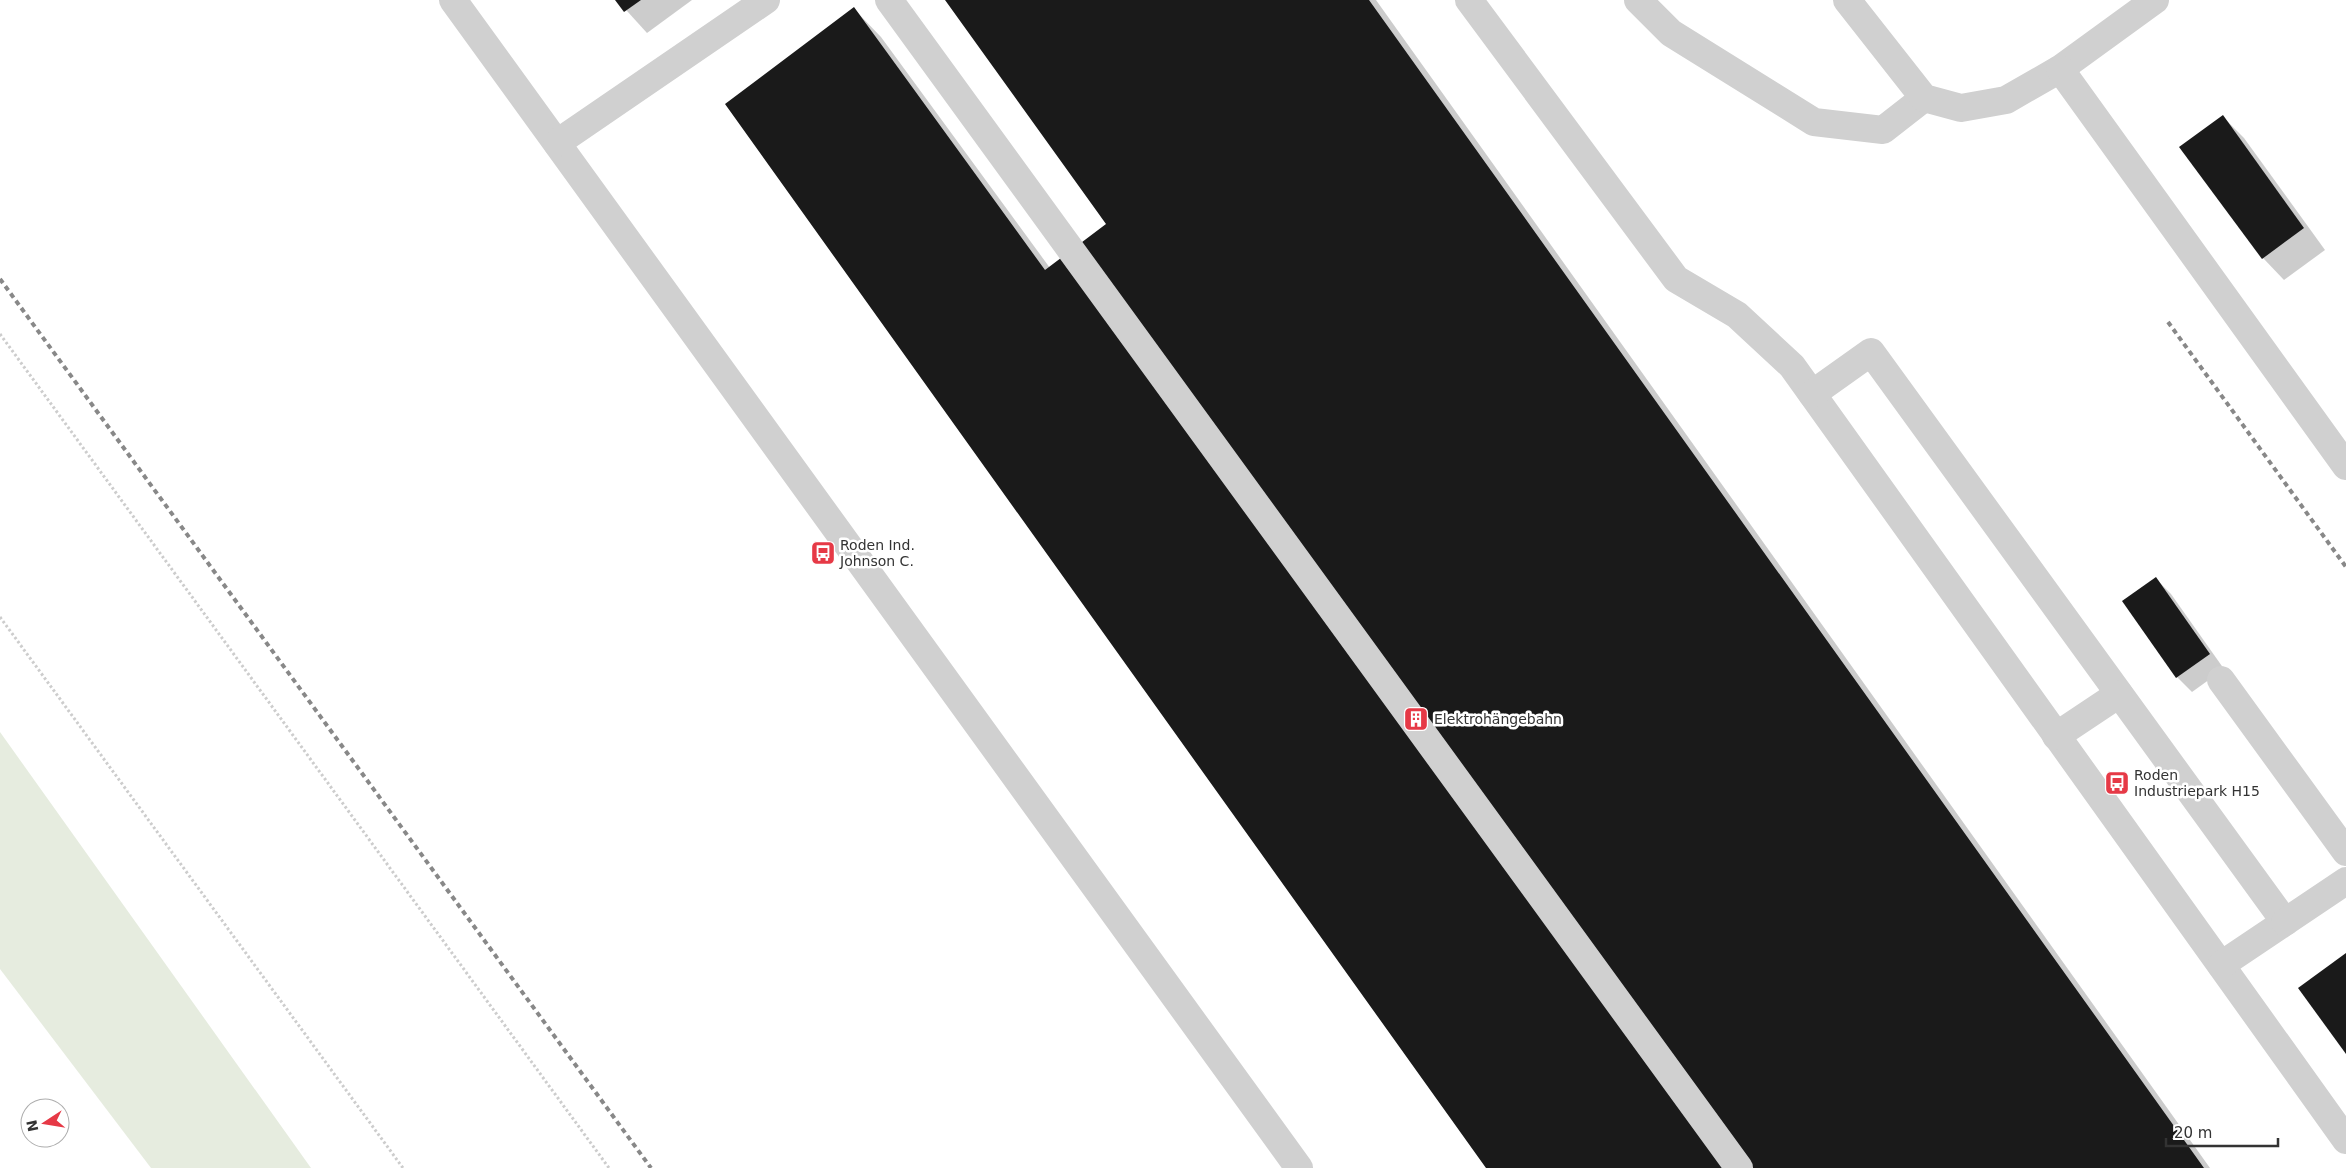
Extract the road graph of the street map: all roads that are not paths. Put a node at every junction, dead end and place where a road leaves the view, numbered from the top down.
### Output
1 (453, 0) edge
2 (766, 0) edge
3 (890, 0) edge
4 (1469, 0) edge
5 (1638, 0) edge
6 (1847, 0) edge
7 (2155, 0) edge
8 (2060, 69) junction
9 (1924, 98) junction
10 (558, 143) junction
11 (1812, 394) junction
12 (2346, 466) edge
13 (2221, 680) dead end
14 (2119, 694) junction
15 (2056, 736) junction
16 (2346, 852) edge
17 (2346, 881) edge
18 (2285, 922) junction
19 (2221, 965) junction
20 (2346, 1140) edge
21 (1299, 1168) edge
22 (1739, 1168) edge

1 - 10 lane
2 - 10 lane
3 - 22 lane
4 - 11 lane
5 - 9 lane
6 - 9 lane
7 - 8 lane
8 - 9 lane
8 - 12 lane
10 - 21 lane
11 - 14 lane
11 - 15 lane
13 - 16 lane
14 - 15 lane
14 - 18 lane
15 - 19 lane
17 - 18 lane
18 - 19 lane
19 - 20 lane

